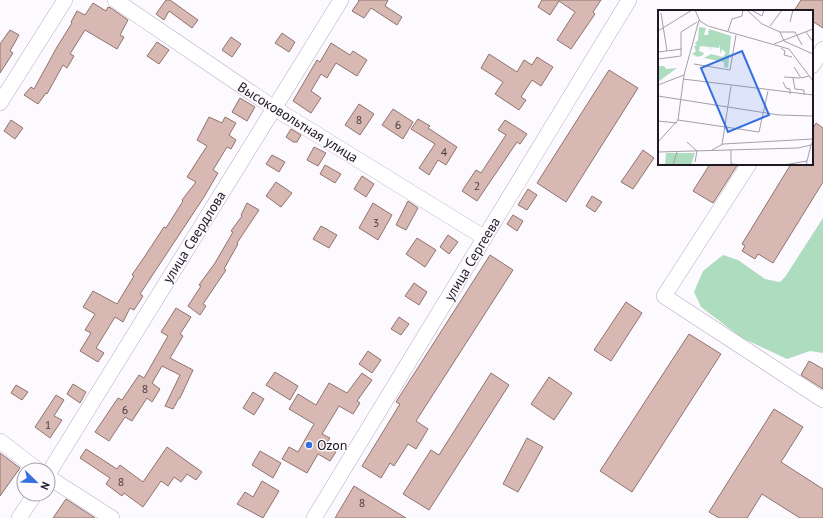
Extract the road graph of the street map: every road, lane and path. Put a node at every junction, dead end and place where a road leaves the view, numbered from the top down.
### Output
1 (65, 0) edge
2 (115, 0) edge
3 (341, 0) edge
4 (629, 0) edge
5 (823, 49) edge
6 (813, 64) edge
7 (0, 103) edge
8 (274, 108) junction
9 (748, 165) edge
10 (485, 238) junction
11 (823, 400) edge
12 (0, 441) edge
13 (28, 462) edge
14 (55, 462) edge
15 (56, 483) edge
16 (30, 502) edge
17 (19, 518) edge
18 (112, 518) edge
19 (314, 518) edge

1 - 7 street
2 - 8 street, Высоковольтная улица
3 - 8 street, улица Свердлова
4 - 10 street, улица Сергеева
5 - 6 street
8 - 10 street, Высоковольтная улица
8 - 14 street, улица Свердлова
9 - 11 street
10 - 19 street, улица Сергеева
12 - 13 street
15 - 18 street
16 - 17 street

